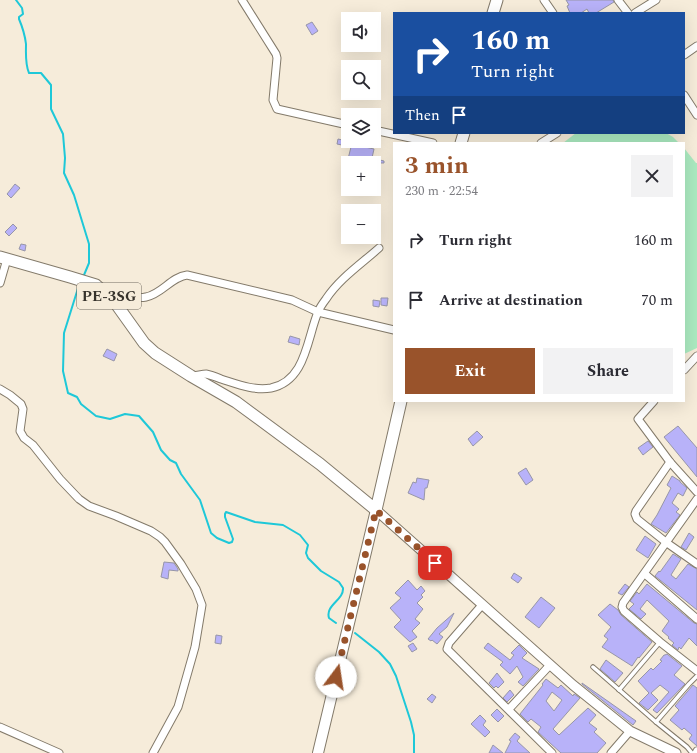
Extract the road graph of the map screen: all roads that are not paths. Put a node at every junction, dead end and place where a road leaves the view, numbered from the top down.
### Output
1 (242, 0) edge
2 (497, 0) edge
3 (544, 0) edge
4 (618, 0) edge
5 (656, 0) edge
6 (493, 12) edge
7 (552, 12) edge
8 (627, 12) edge
9 (637, 12) edge
10 (697, 46) edge
11 (685, 54) edge
12 (685, 97) edge
13 (697, 116) edge
14 (341, 123) edge
15 (381, 132) edge
16 (555, 134) edge
17 (428, 142) edge
18 (543, 142) edge
19 (379, 248) dead end
20 (3, 258) edge
21 (0, 283) edge
22 (107, 294) junction
23 (318, 312) junction
24 (393, 330) edge
25 (697, 356) edge
26 (685, 369) edge
27 (191, 376) junction
28 (0, 389) edge
29 (401, 402) edge
30 (653, 402) edge
31 (670, 462) junction
32 (697, 492) edge
33 (697, 499) edge
34 (376, 510) junction
35 (667, 543) junction
36 (697, 564) edge
37 (645, 574) junction
38 (482, 605) junction
39 (697, 619) edge
40 (660, 642) junction
41 (550, 665) junction
42 (593, 667) dead end
43 (697, 671) edge
44 (697, 676) edge
45 (619, 690) junction
46 (509, 709) junction
47 (656, 722) junction
48 (0, 727) edge
49 (630, 731) junction
50 (59, 753) edge
51 (153, 753) edge
52 (318, 753) edge
53 (552, 753) edge
54 (611, 753) edge
55 (676, 753) edge
56 (692, 753) edge

1 - 14 street
2 - 6 highway
3 - 7 street
4 - 8 street
5 - 9 street
10 - 11 street
12 - 13 street
15 - 17 street
16 - 18 street
19 - 23 street
20 - 21 street
20 - 22 highway, PE-3SG
22 - 23 street
22 - 27 highway, PE-3SG
23 - 24 street
23 - 27 street
25 - 26 street
27 - 34 highway, PE-3SG
28 - 51 street
29 - 34 highway
30 - 31 street
31 - 32 street
31 - 35 street
33 - 35 street
34 - 38 main road
34 - 52 main road
35 - 36 street
35 - 37 street
37 - 39 street
37 - 40 street
38 - 41 main road
38 - 46 street
40 - 43 street
40 - 45 lane
41 - 46 street
41 - 49 main road
42 - 45 lane
44 - 47 lane
45 - 47 lane
46 - 53 street
47 - 56 lane
48 - 50 street
49 - 54 street
49 - 55 main road

